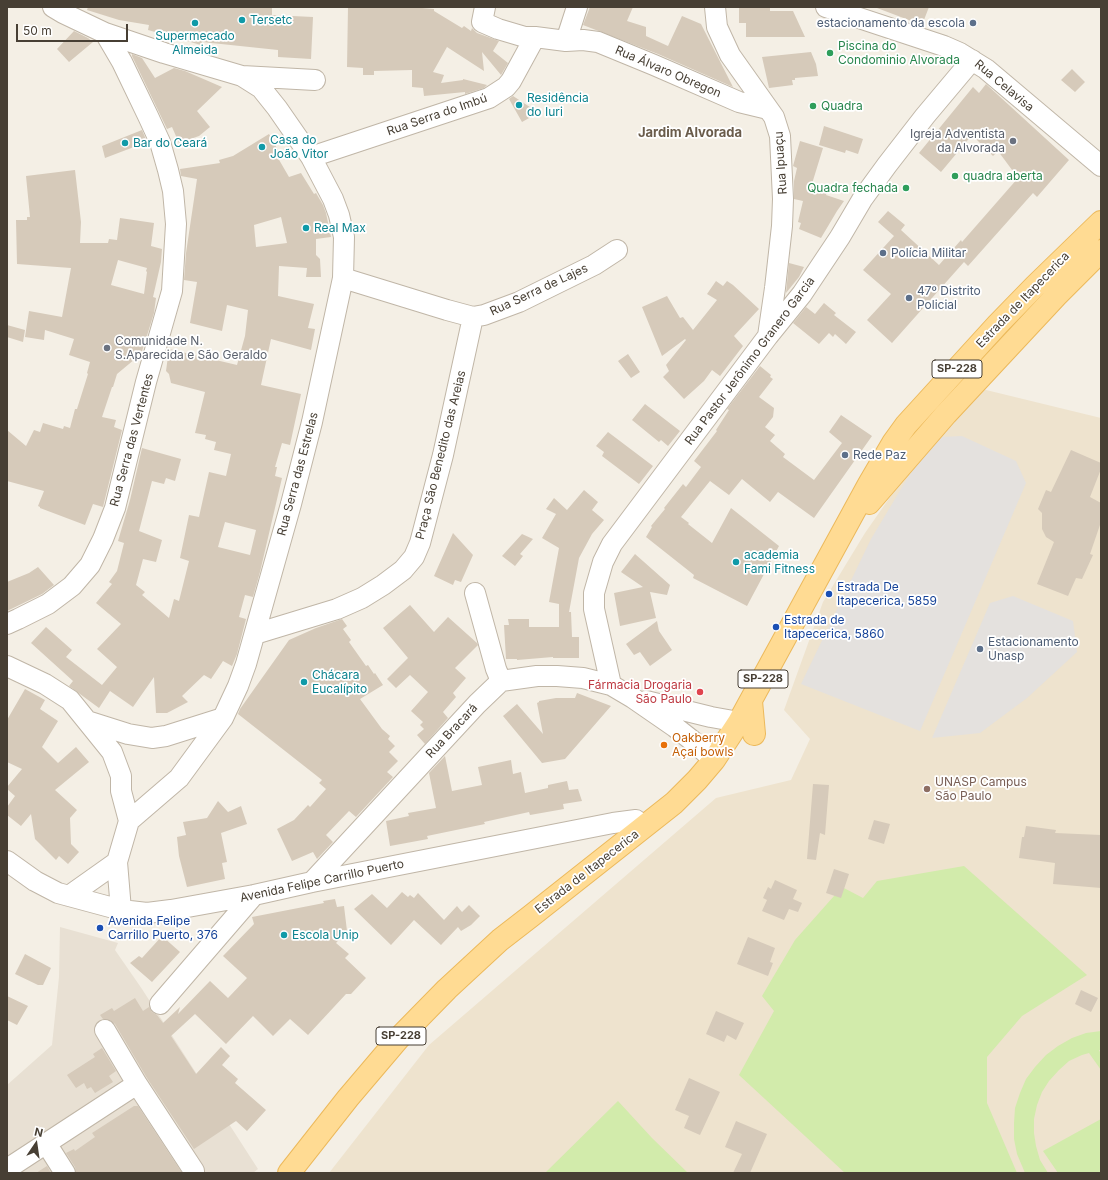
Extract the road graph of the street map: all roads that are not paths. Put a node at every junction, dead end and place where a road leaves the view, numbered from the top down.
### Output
1 (53, 7) edge
2 (577, 7) edge
3 (715, 7) edge
4 (826, 7) edge
5 (483, 15) edge
6 (105, 33) junction
7 (535, 37) junction
8 (566, 41) junction
9 (972, 60) junction
10 (242, 76) junction
11 (315, 80) dead end
12 (768, 109) junction
13 (311, 157) junction
14 (1101, 166) edge
15 (1101, 222) edge
16 (617, 250) dead end
17 (1101, 251) edge
18 (342, 278) junction
19 (473, 317) junction
20 (768, 336) junction
21 (840, 538) junction
22 (476, 593) dead end
23 (7, 624) edge
24 (255, 634) junction
25 (7, 666) edge
26 (502, 681) junction
27 (611, 685) junction
28 (632, 698) junction
29 (223, 718) junction
30 (87, 721) junction
31 (746, 728) junction
32 (714, 760) junction
33 (129, 821) junction
34 (644, 827) junction
35 (7, 861) edge
36 (117, 862) junction
37 (312, 882) junction
38 (254, 895) junction
39 (69, 896) junction
40 (121, 910) junction
41 (160, 1004) dead end
42 (105, 1030) dead end
43 (137, 1084) junction
44 (46, 1143) junction
45 (7, 1169) edge
46 (194, 1171) dead end
47 (65, 1173) edge
48 (289, 1173) edge

1 - 6 street
2 - 8 street
3 - 12 street, Rua Ipuaçu
4 - 9 street, Rua Celavisa
5 - 7 street, Rua Álvaro Obregon
6 - 10 street
6 - 23 street, Rua Serra das Vertentes
7 - 8 street, Rua Álvaro Obregon
7 - 13 street, Rua Serra do Imbú
8 - 12 street, Rua Álvaro Obregon
9 - 14 street, Rua Celavisa
9 - 20 street, Rua Pastor Jerônimo Granero Garcia
10 - 11 street
10 - 13 street, Rua Serra das Estrelas
12 - 20 street, Rua Ipuaçu
13 - 18 street, Rua Serra das Estrelas
15 - 21 main road, Estrada de Itapecerica / SP-228
16 - 19 street, Rua Serra de Lajes
17 - 21 main road, Estrada de Itapecerica / SP-228
18 - 19 street, Rua Serra de Lajes
18 - 24 street, Rua Serra das Estrelas
19 - 24 street, Praça São Benedito das Areias
20 - 27 street, Rua Pastor Jerônimo Granero Garcia
21 - 31 main road, Estrada de Itapecerica / SP-228
22 - 26 street
24 - 29 street, Rua Serra das Estrelas
25 - 30 street
26 - 27 street
26 - 37 street, Rua Bracará
27 - 28 street
28 - 31 street
28 - 32 street
29 - 30 street
29 - 33 street, Rua Serra das Estrelas
30 - 33 street
31 - 32 main road, Estrada de Itapecerica / SP-228
32 - 34 main road, Estrada de Itapecerica / SP-228
33 - 36 street
34 - 37 street, Avenida Felipe Carrillo Puerto
34 - 48 main road, Estrada de Itapecerica / SP-228
35 - 39 street, Avenida Felipe Carrillo Puerto
36 - 39 street
36 - 40 street
37 - 38 street, Avenida Felipe Carrillo Puerto
38 - 40 street, Avenida Felipe Carrillo Puerto
38 - 41 street
39 - 40 street, Avenida Felipe Carrillo Puerto
42 - 43 street
43 - 44 street
43 - 46 street
44 - 45 street
44 - 47 street

